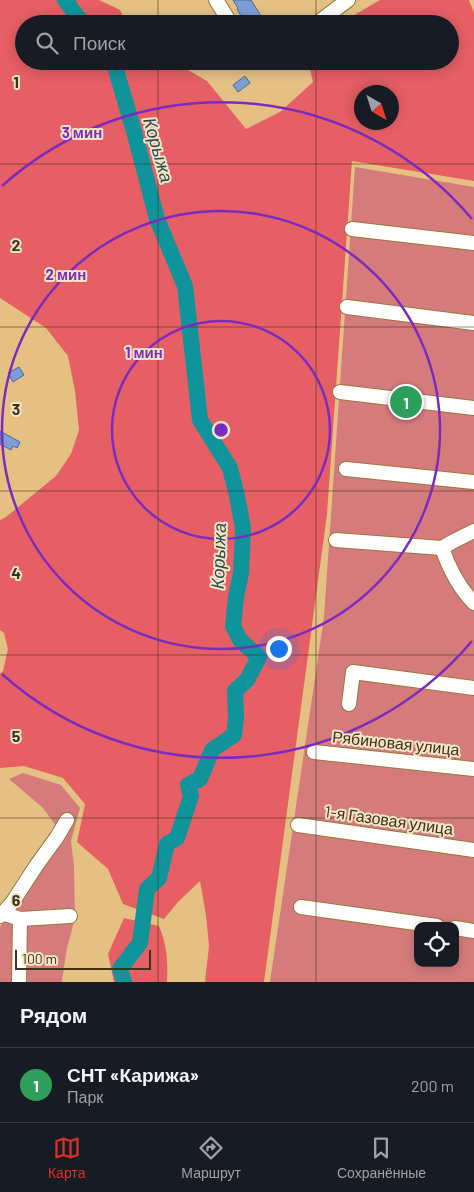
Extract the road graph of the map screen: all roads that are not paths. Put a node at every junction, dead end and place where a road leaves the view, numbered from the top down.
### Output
1 (216, 0) edge
2 (348, 0) edge
3 (225, 15) edge
4 (328, 15) edge
5 (352, 229) dead end
6 (474, 243) edge
7 (347, 307) dead end
8 (474, 323) edge
9 (340, 392) dead end
10 (474, 408) edge
11 (346, 469) dead end
12 (474, 482) edge
13 (474, 531) edge
14 (336, 540) dead end
15 (442, 548) junction
16 (474, 602) edge
17 (474, 688) edge
18 (348, 704) dead end
19 (314, 752) dead end
20 (474, 770) edge
21 (67, 820) dead end
22 (298, 825) dead end
23 (474, 850) edge
24 (301, 907) dead end
25 (1, 915) edge
26 (70, 916) dead end
27 (20, 920) junction
28 (414, 923) edge
29 (459, 929) edge
30 (474, 931) edge
31 (20, 982) edge

1 - 3 street
2 - 4 street
5 - 6 street
7 - 8 street
9 - 10 street
11 - 12 street
13 - 15 street
14 - 15 street
15 - 16 street
17 - 18 street
19 - 20 street, Рябиновая улица
21 - 25 street
22 - 23 street, 1-я Газовая улица
24 - 28 street
25 - 27 street
26 - 27 street
27 - 31 street
29 - 30 street

